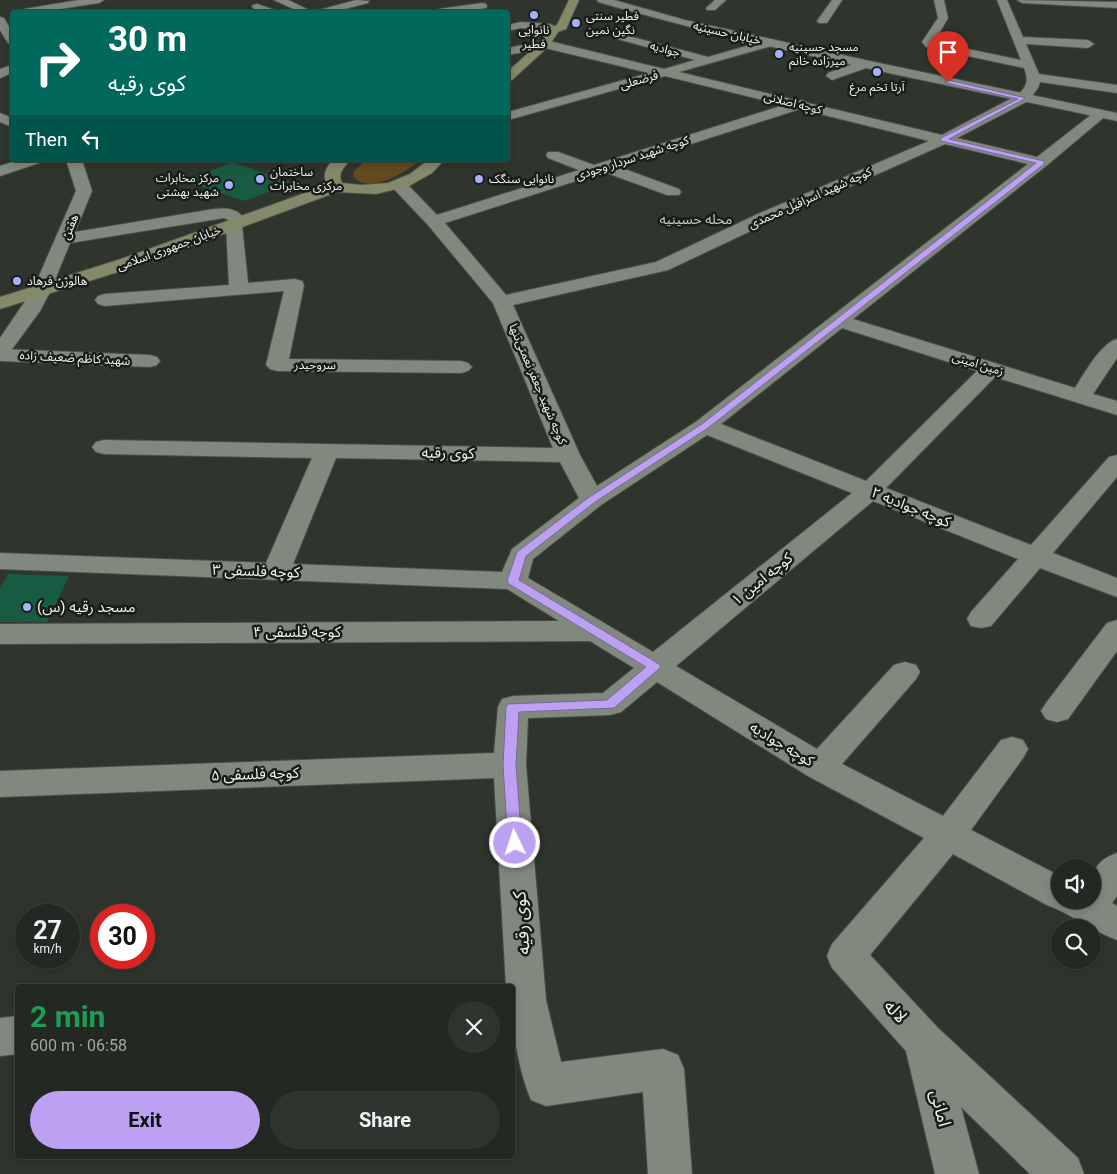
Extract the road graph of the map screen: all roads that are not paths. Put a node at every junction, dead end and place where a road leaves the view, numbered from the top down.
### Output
1 (80, 0) edge
2 (98, 0) edge
3 (103, 0) edge
4 (280, 0) edge
5 (574, 0) edge
6 (602, 0) edge
7 (721, 0) edge
8 (837, 0) edge
9 (939, 0) edge
10 (1002, 0) edge
11 (1022, 0) edge
12 (1117, 5) edge
13 (365, 6) edge
14 (482, 6) dead end
15 (560, 6) dead end
16 (257, 7) dead end
17 (711, 8) dead end
18 (36, 10) edge
19 (265, 10) edge
20 (303, 10) edge
21 (332, 10) edge
22 (453, 10) edge
23 (0, 20) edge
24 (823, 21) dead end
25 (510, 28) edge
26 (552, 28) junction
27 (621, 37) dead end
28 (10, 38) edge
29 (1018, 40) junction
30 (771, 43) junction
31 (545, 44) junction
32 (1088, 44) dead end
33 (510, 51) edge
34 (708, 61) junction
35 (866, 64) junction
36 (1031, 71) junction
37 (665, 72) junction
38 (510, 75) edge
39 (832, 76) dead end
40 (1117, 89) edge
41 (1024, 98) junction
42 (802, 104) junction
43 (510, 115) edge
44 (1109, 116) edge
45 (943, 140) junction
46 (553, 155) dead end
47 (28, 162) edge
48 (75, 162) edge
49 (340, 162) edge
50 (434, 162) edge
51 (1041, 162) junction
52 (599, 169) junction
53 (0, 171) edge
54 (399, 185) junction
55 (336, 187) junction
56 (673, 192) dead end
57 (235, 221) junction
58 (434, 221) junction
59 (65, 240) junction
60 (239, 290) junction
61 (41, 292) junction
62 (105, 300) dead end
63 (502, 302) junction
64 (0, 303) edge
65 (839, 321) junction
66 (1117, 345) edge
67 (0, 353) edge
68 (150, 361) dead end
69 (462, 367) dead end
70 (992, 368) junction
71 (1081, 396) junction
72 (1117, 408) edge
73 (705, 426) junction
74 (104, 447) dead end
75 (327, 451) junction
76 (568, 454) junction
77 (1117, 462) edge
78 (870, 491) junction
79 (592, 500) junction
80 (1036, 556) junction
81 (0, 561) edge
82 (276, 572) junction
83 (513, 581) junction
84 (1117, 588) edge
85 (981, 620) dead end
86 (1117, 630) edge
87 (594, 631) junction
88 (0, 634) edge
89 (654, 667) junction
90 (905, 672) dead end
91 (1057, 711) dead end
92 (1012, 750) dead end
93 (510, 765) junction
94 (820, 767) junction
95 (0, 784) edge
96 (948, 835) junction
97 (1117, 868) edge
98 (1101, 886) edge
99 (1051, 889) edge
100 (519, 1000) edge
101 (15, 1035) edge
102 (0, 1036) edge
103 (924, 1042) junction
104 (670, 1174) edge
105 (957, 1174) edge
106 (1062, 1174) edge

1 - 2 street
2 - 3 street
2 - 18 street
4 - 20 street
5 - 26 main road
6 - 30 street, خیابان حسینیه
7 - 17 street
8 - 24 street
9 - 36 street
10 - 29 street
11 - 12 street
13 - 21 street
14 - 22 street
15 - 26 main road
16 - 19 street
23 - 28 street
25 - 26 street
26 - 31 main road
27 - 34 street, جوادیه
29 - 32 street
29 - 36 street
30 - 34 street, فرضعلی
30 - 35 street, خیابان حسینیه
31 - 33 street
31 - 37 street, کوچه اصلانی
31 - 38 main road
34 - 37 street, فرضعلی
35 - 39 street
35 - 41 street, خیابان حسینیه
36 - 40 street
36 - 41 street
37 - 42 street, کوچه اصلانی
37 - 43 street, فرضعلی
41 - 44 street, خیابان حسینیه
41 - 45 street, کوچه شهید اسرافیل محمدی
42 - 45 street, کوچه اصلانی
42 - 52 street, کوچه شهید سردار وجودی
44 - 51 street
45 - 51 street, کوچه اصلانی
45 - 63 street, کوچه شهید اسرافیل محمدی
46 - 52 street
47 - 53 street
48 - 59 street, هفتن
49 - 55 main road
50 - 54 main road
51 - 65 street
52 - 56 street
52 - 58 street, کوچه شهید سردار وجودی
54 - 55 main road
54 - 58 street, کوچه شهید جعفر نعمتی‌تنها
55 - 57 main road, خیابان جمهوری اسلامی
57 - 59 street
57 - 60 street
57 - 61 main road, خیابان جمهوری اسلامی
58 - 63 street, کوچه شهید جعفر نعمتی‌تنها
59 - 61 street, هفتن
60 - 62 street, سروحیدر
60 - 69 street, سروحیدر
61 - 64 main road, خیابان جمهوری اسلامی
61 - 67 street, هفتن
63 - 76 street, کوچه شهید جعفر نعمتی‌تنها
65 - 70 street, زمین امینی
65 - 73 street
66 - 71 street
67 - 68 street, شهید کاظم ضعیف زاده
70 - 71 street, زمین امینی
70 - 78 street, کوچه امین ۱
71 - 72 street, زمین امینی
73 - 78 street, کوچه جوادیه ۲
73 - 79 street
74 - 75 street, کوی رقیه
75 - 76 street, کوی رقیه
75 - 82 street
76 - 79 street, کوچه شهید جعفر نعمتی‌تنها
77 - 80 street
78 - 80 street, کوچه جوادیه ۲
78 - 89 street, کوچه امین ۱
79 - 83 street
80 - 84 street, کوچه جوادیه ۲
80 - 85 street
81 - 82 street, کوچه فلسفی ۳
82 - 83 street, کوچه فلسفی ۳
83 - 87 street, کوچه جوادیه
86 - 91 street
87 - 88 street, کوچه فلسفی ۴
87 - 89 street, کوچه جوادیه
89 - 93 street, کوی رقیه
89 - 94 street, کوچه جوادیه
90 - 94 street
92 - 96 street
93 - 95 street, کوچه فلسفی ۵
93 - 100 street, کوی رقیه
94 - 96 street, کوچه جوادیه
96 - 99 street, کوچه جوادیه
96 - 103 street, لاله
97 - 98 street
100 - 104 street, کوی رقیه
101 - 102 street
103 - 105 street, امانی
103 - 106 street, لاله

